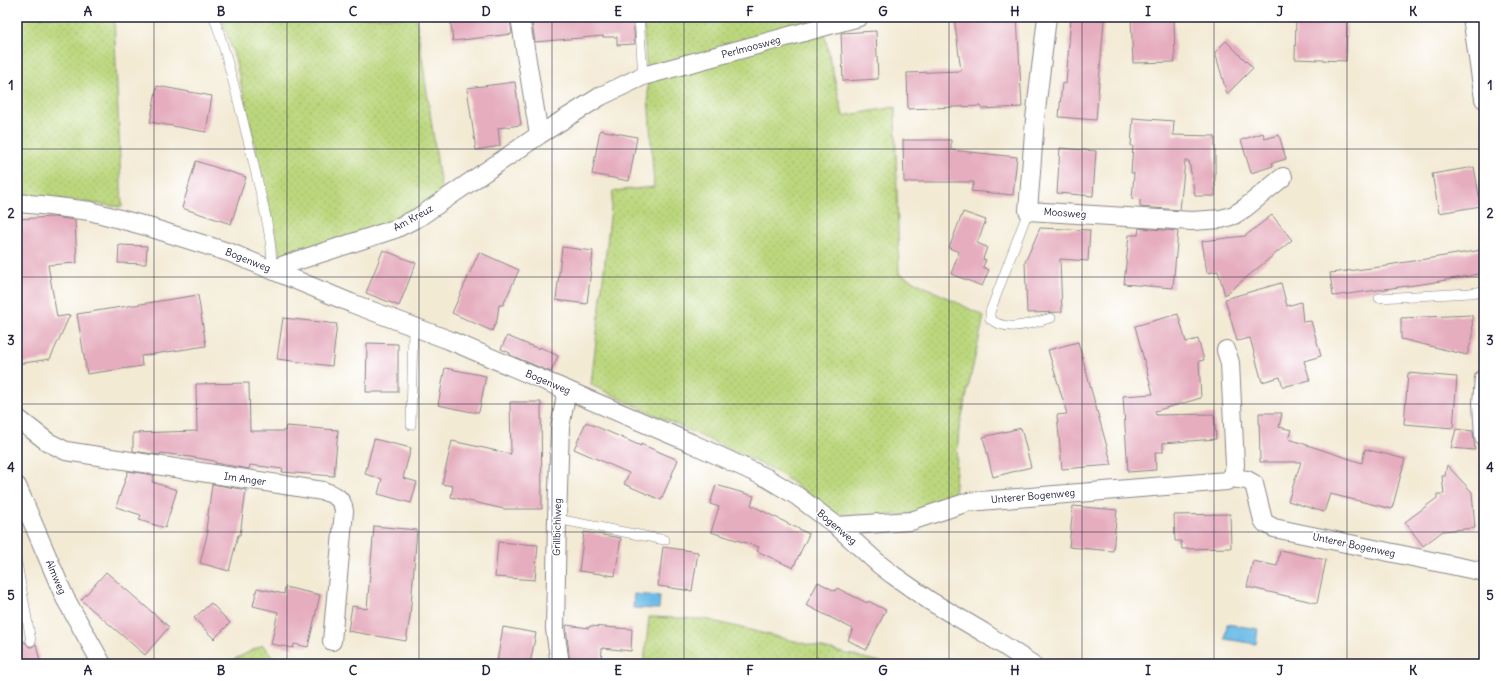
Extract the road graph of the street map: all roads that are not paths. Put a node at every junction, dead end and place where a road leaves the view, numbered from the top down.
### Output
1 (214, 17) edge
2 (520, 17) edge
3 (639, 17) edge
4 (859, 17) edge
5 (1047, 17) edge
6 (1472, 17) edge
7 (1480, 38) edge
8 (643, 76) junction
9 (1484, 99) edge
10 (539, 135) junction
11 (1283, 177) dead end
12 (17, 203) edge
13 (1028, 211) junction
14 (272, 269) junction
15 (1484, 291) edge
16 (1379, 298) dead end
17 (1051, 318) dead end
18 (413, 326) junction
19 (1226, 350) dead end
20 (1484, 378) edge
21 (567, 390) junction
22 (17, 418) edge
23 (411, 425) dead end
24 (1484, 437) edge
25 (1231, 478) junction
26 (17, 486) edge
27 (22, 516) edge
28 (557, 519) junction
29 (837, 526) junction
30 (665, 540) dead end
31 (17, 563) edge
32 (1484, 572) edge
33 (31, 641) dead end
34 (332, 641) dead end
35 (102, 664) edge
36 (560, 664) edge
37 (1032, 664) edge

1 - 14 lane
2 - 10 street
3 - 8 lane
4 - 8 street, Perlmoosweg
5 - 13 street
6 - 7 street
7 - 9 street
8 - 10 street, Am Kreuz
10 - 14 street, Am Kreuz
11 - 13 street, Moosweg
12 - 14 street, Bogenweg
13 - 17 lane
14 - 18 street, Bogenweg
15 - 16 lane
18 - 21 street, Bogenweg
18 - 23 lane
19 - 25 street
20 - 24 street
21 - 28 street, Grillbichlweg
21 - 29 street, Bogenweg
22 - 34 street, Im Anger
25 - 29 street, Unterer Bogenweg
25 - 32 street, Unterer Bogenweg
26 - 27 street, Almweg
27 - 35 street, Almweg
28 - 30 lane
28 - 36 street, Grillbichlweg
29 - 37 street, Bogenweg
31 - 33 lane

